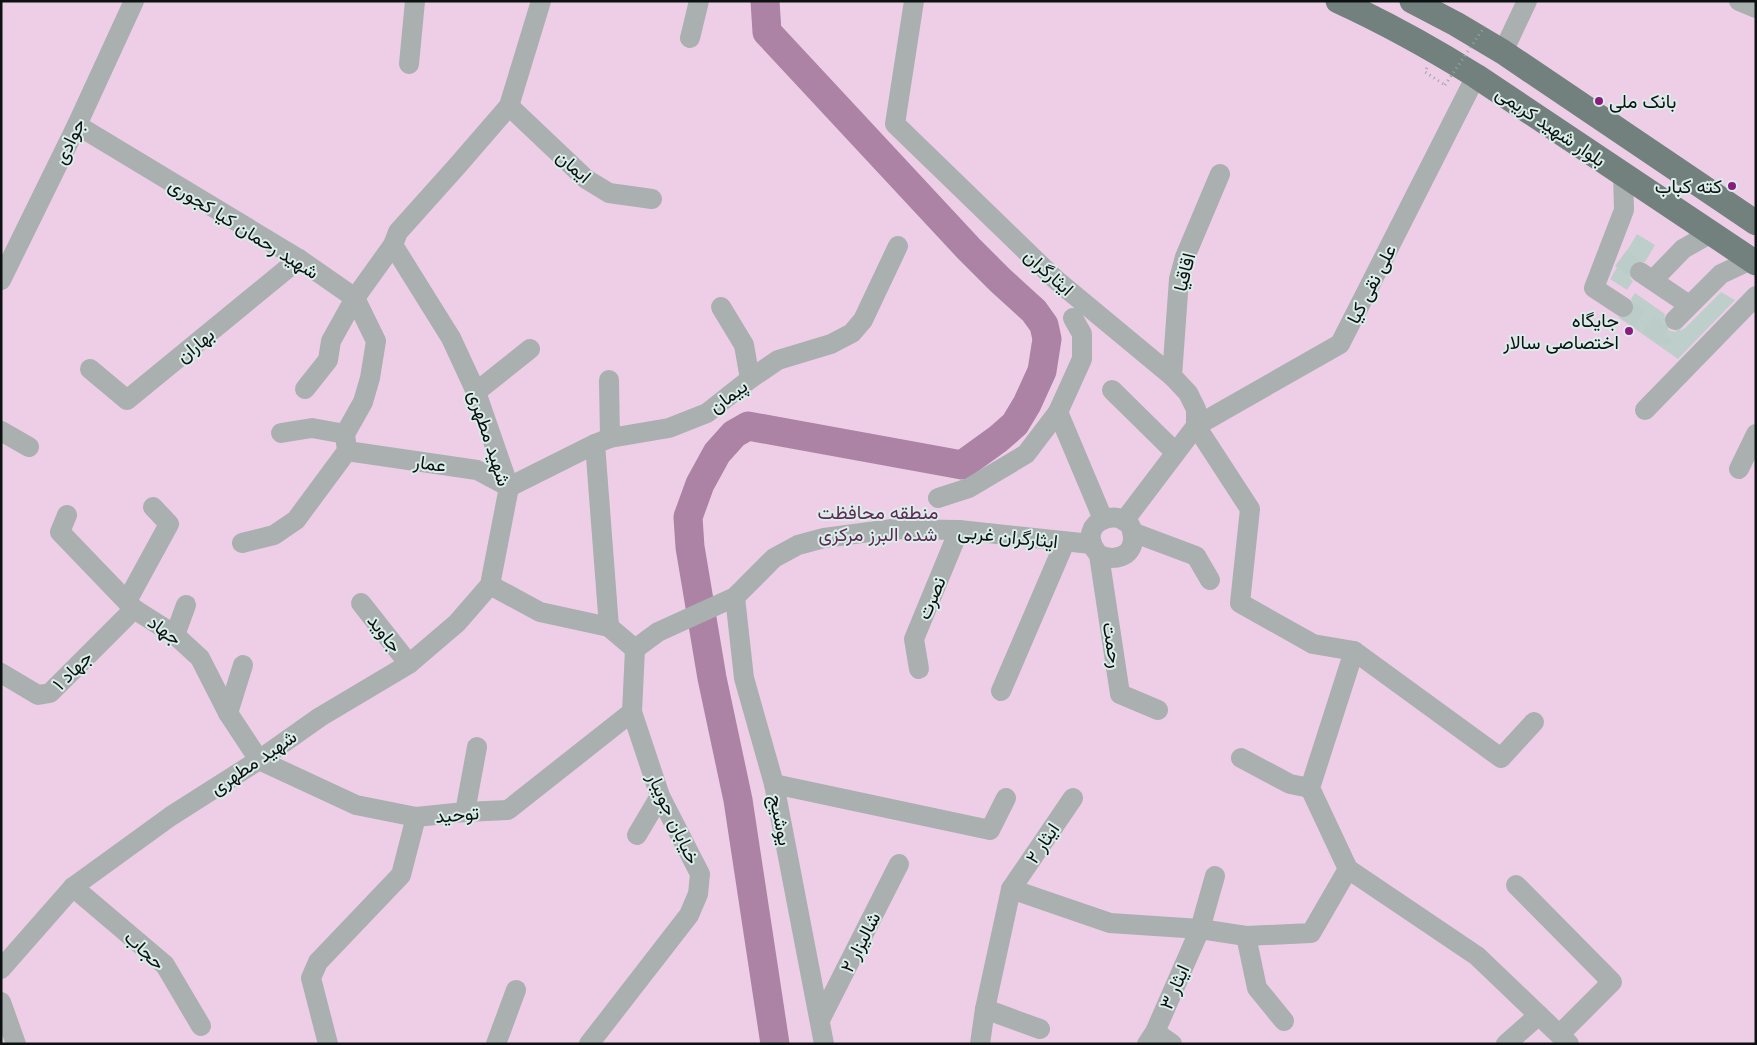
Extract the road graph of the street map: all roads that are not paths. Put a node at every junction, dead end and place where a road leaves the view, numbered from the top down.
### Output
1 (134, 1) edge
2 (415, 1) edge
3 (541, 1) edge
4 (699, 1) edge
5 (914, 1) edge
6 (1338, 1) edge
7 (1412, 1) edge
8 (1527, 1) edge
9 (1739, 1) edge
10 (1756, 8) edge
11 (690, 38) dead end
12 (1503, 52) junction
13 (409, 64) dead end
14 (1476, 76) junction
15 (509, 106) junction
16 (77, 125) junction
17 (1220, 174) dead end
18 (1623, 174) junction
19 (652, 199) dead end
20 (1756, 223) edge
21 (1712, 233) junction
22 (393, 246) junction
23 (898, 246) dead end
24 (299, 259) junction
25 (1753, 262) edge
26 (1, 280) edge
27 (1756, 296) edge
28 (354, 298) junction
29 (1689, 305) junction
30 (721, 307) dead end
31 (1623, 307) tunnel mouth
32 (1074, 318) dead end
33 (1675, 320) tunnel mouth
34 (530, 349) dead end
35 (90, 370) dead end
36 (1172, 376) junction
37 (750, 379) junction
38 (609, 380) dead end
39 (305, 389) dead end
40 (1112, 390) dead end
41 (476, 392) junction
42 (1645, 410) dead end
43 (1058, 412) junction
44 (1196, 426) junction
45 (1, 431) edge
46 (281, 433) dead end
47 (1756, 434) edge
48 (603, 441) junction
49 (346, 442) junction
50 (29, 447) dead end
51 (1175, 452) junction
52 (1739, 469) dead end
53 (509, 487) junction
54 (938, 498) dead end
55 (153, 507) dead end
56 (67, 515) dead end
57 (1103, 519) junction
58 (1128, 526) junction
59 (959, 530) junction
60 (1065, 542) junction
61 (242, 544) dead end
62 (1095, 549) junction
63 (1210, 580) dead end
64 (490, 584) junction
65 (731, 600) junction
66 (362, 602) dead end
67 (130, 605) junction
68 (186, 605) dead end
69 (610, 627) junction
70 (175, 635) junction
71 (635, 649) junction
72 (1354, 651) junction
73 (409, 664) junction
74 (243, 665) dead end
75 (919, 669) dead end
76 (1, 673) edge
77 (1001, 692) dead end
78 (1158, 710) dead end
79 (228, 712) junction
80 (632, 712) junction
81 (1534, 722) dead end
82 (477, 746) dead end
83 (1241, 758) dead end
84 (259, 760) junction
85 (774, 784) junction
86 (1310, 788) junction
87 (660, 796) junction
88 (1006, 798) dead end
89 (1073, 798) dead end
90 (465, 812) junction
91 (416, 818) junction
92 (637, 835) dead end
93 (899, 864) dead end
94 (1348, 869) junction
95 (1215, 876) dead end
96 (1516, 885) dead end
97 (73, 887) junction
98 (1011, 889) junction
99 (1200, 928) junction
100 (1246, 936) junction
101 (1, 969) edge
102 (516, 990) dead end
103 (1, 1002) edge
104 (985, 1009) junction
105 (1539, 1015) junction
106 (820, 1020) junction
107 (1284, 1021) dead end
108 (201, 1026) dead end
109 (1040, 1029) dead end
110 (1151, 1038) edge
111 (1564, 1039) edge
112 (16, 1044) edge
113 (328, 1044) edge
114 (496, 1044) edge
115 (589, 1044) edge
116 (824, 1044) edge
117 (980, 1044) edge
118 (1172, 1044) edge
119 (1506, 1044) edge

1 - 16 street, جوادی
2 - 13 street
3 - 15 street
4 - 11 street
5 - 36 street, ایثارگران
6 - 14 main road, بلوار شهید کریمی
7 - 12 main road, بلوار شهید کریمی
8 - 12 street
9 - 10 street
12 - 20 main road, بلوار شهید کریمی
14 - 18 main road, بلوار شهید کریمی
14 - 44 street, علی نقی کیا
15 - 19 street, ایمان
15 - 22 street
16 - 24 street, شهید رحمان کیا کجوری
16 - 26 street, جوادی
17 - 36 street, اقاقیا
18 - 21 main road, بلوار شهید کریمی
18 - 31 street
21 - 25 main road, بلوار شهید کریمی
21 - 29 street
22 - 28 street
22 - 41 street, شهید مطهری
23 - 37 street, پیمان
24 - 28 street, شهید رحمان کیا کجوری
24 - 35 street, بهاران
25 - 29 street
27 - 42 street
28 - 39 street
28 - 49 street
29 - 33 street
30 - 37 street
32 - 43 street
34 - 41 street
36 - 44 street, ایثارگران
37 - 48 street, پیمان
38 - 48 street
40 - 51 street
41 - 53 street, شهید مطهری
43 - 54 street
43 - 57 street
44 - 51 street
44 - 72 street
45 - 50 street
46 - 49 street, عمار
47 - 52 street
48 - 53 street, پیمان
48 - 69 street
49 - 53 street, عمار
49 - 61 street
51 - 58 street
53 - 64 street, شهید مطهری
55 - 67 street, جهاد ۱
56 - 67 street, جهاد
57 - 58 street
57 - 62 street
58 - 62 street
58 - 63 street
59 - 60 street, ایثارگران غربی
59 - 65 street, ایثارگران غربی
59 - 75 street, نصرت
60 - 62 street, ایثارگران غربی
60 - 77 street
62 - 78 street, رحمت
64 - 69 street
64 - 73 street, شهید مطهری
65 - 71 street
65 - 85 street, یوشیج
66 - 73 street, جاوید
67 - 70 street, جهاد
67 - 76 street, جهاد ۱
68 - 70 street
69 - 71 street
70 - 79 street, جهاد
71 - 80 street, خیابان جویبار
72 - 81 street
72 - 86 street
73 - 84 street, شهید مطهری
74 - 79 street
79 - 84 street, جهاد
80 - 87 street, خیابان جویبار
80 - 90 street, توحید
82 - 90 street
83 - 86 street
84 - 91 street, توحید
84 - 97 street, شهید مطهری
85 - 88 street
85 - 106 street, یوشیج
86 - 94 street
87 - 92 street
87 - 115 street, خیابان جویبار
89 - 98 street, ایثار ۲
90 - 91 street, توحید
91 - 113 street
93 - 106 street, شالیزار ۲
94 - 100 street
94 - 105 street
95 - 99 street, ایثار ۳
96 - 111 street
97 - 101 street, شهید مطهری
97 - 108 street, حجاب
98 - 99 street
98 - 104 street
99 - 100 street
99 - 110 street, ایثار ۳
100 - 107 street
102 - 114 street
103 - 112 street
104 - 109 street
104 - 117 street
105 - 111 street
105 - 119 street
106 - 116 street, یوشیج
110 - 118 street

